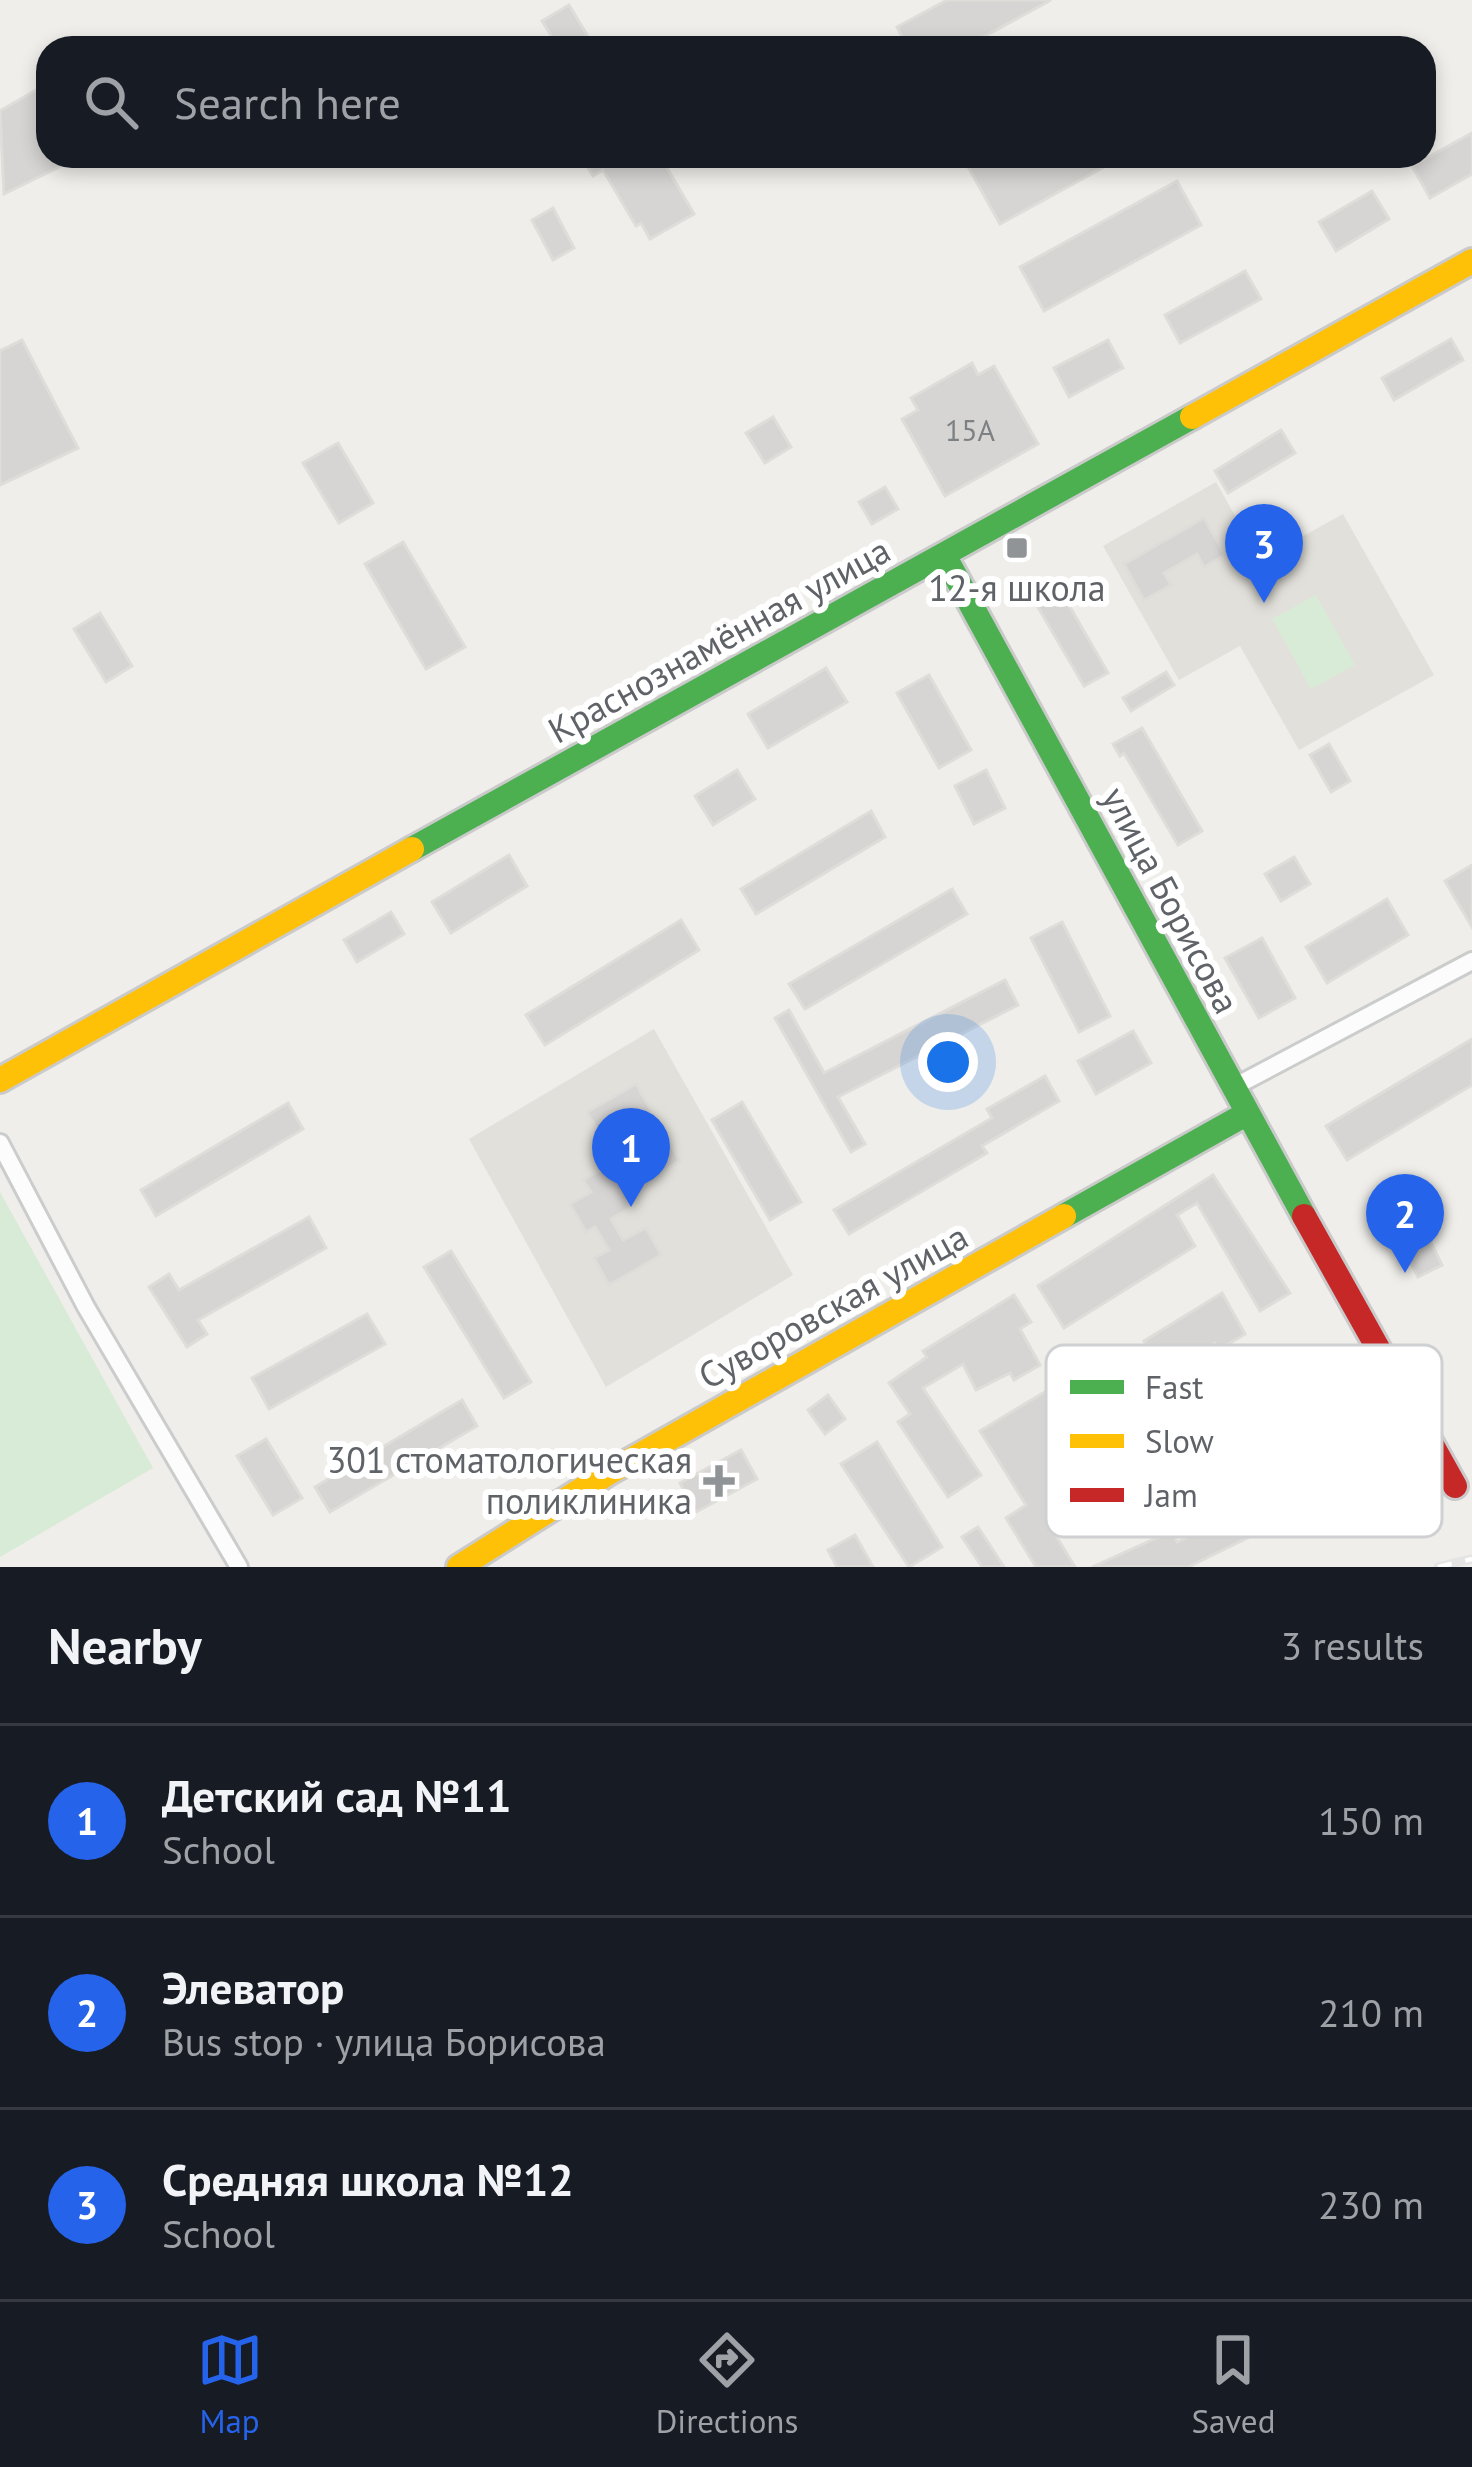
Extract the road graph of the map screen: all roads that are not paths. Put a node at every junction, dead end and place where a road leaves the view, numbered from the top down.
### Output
1 (1472, 261) edge
2 (944, 555) junction
3 (1472, 961) edge
4 (0, 1080) edge
5 (1232, 1088) junction
6 (1246, 1114) junction
7 (0, 1143) edge
8 (1376, 1345) edge
9 (1442, 1463) edge
10 (1455, 1486) dead end
11 (239, 1567) edge
12 (459, 1567) edge

1 - 2 street, Краснознамённая улица
2 - 4 street, Краснознамённая улица
2 - 5 street, улица Борисова
3 - 5 street
5 - 6 street, улица Борисова
6 - 8 street, улица Борисова
6 - 12 street, Суворовская улица
7 - 11 street
9 - 10 street, улица Борисова

